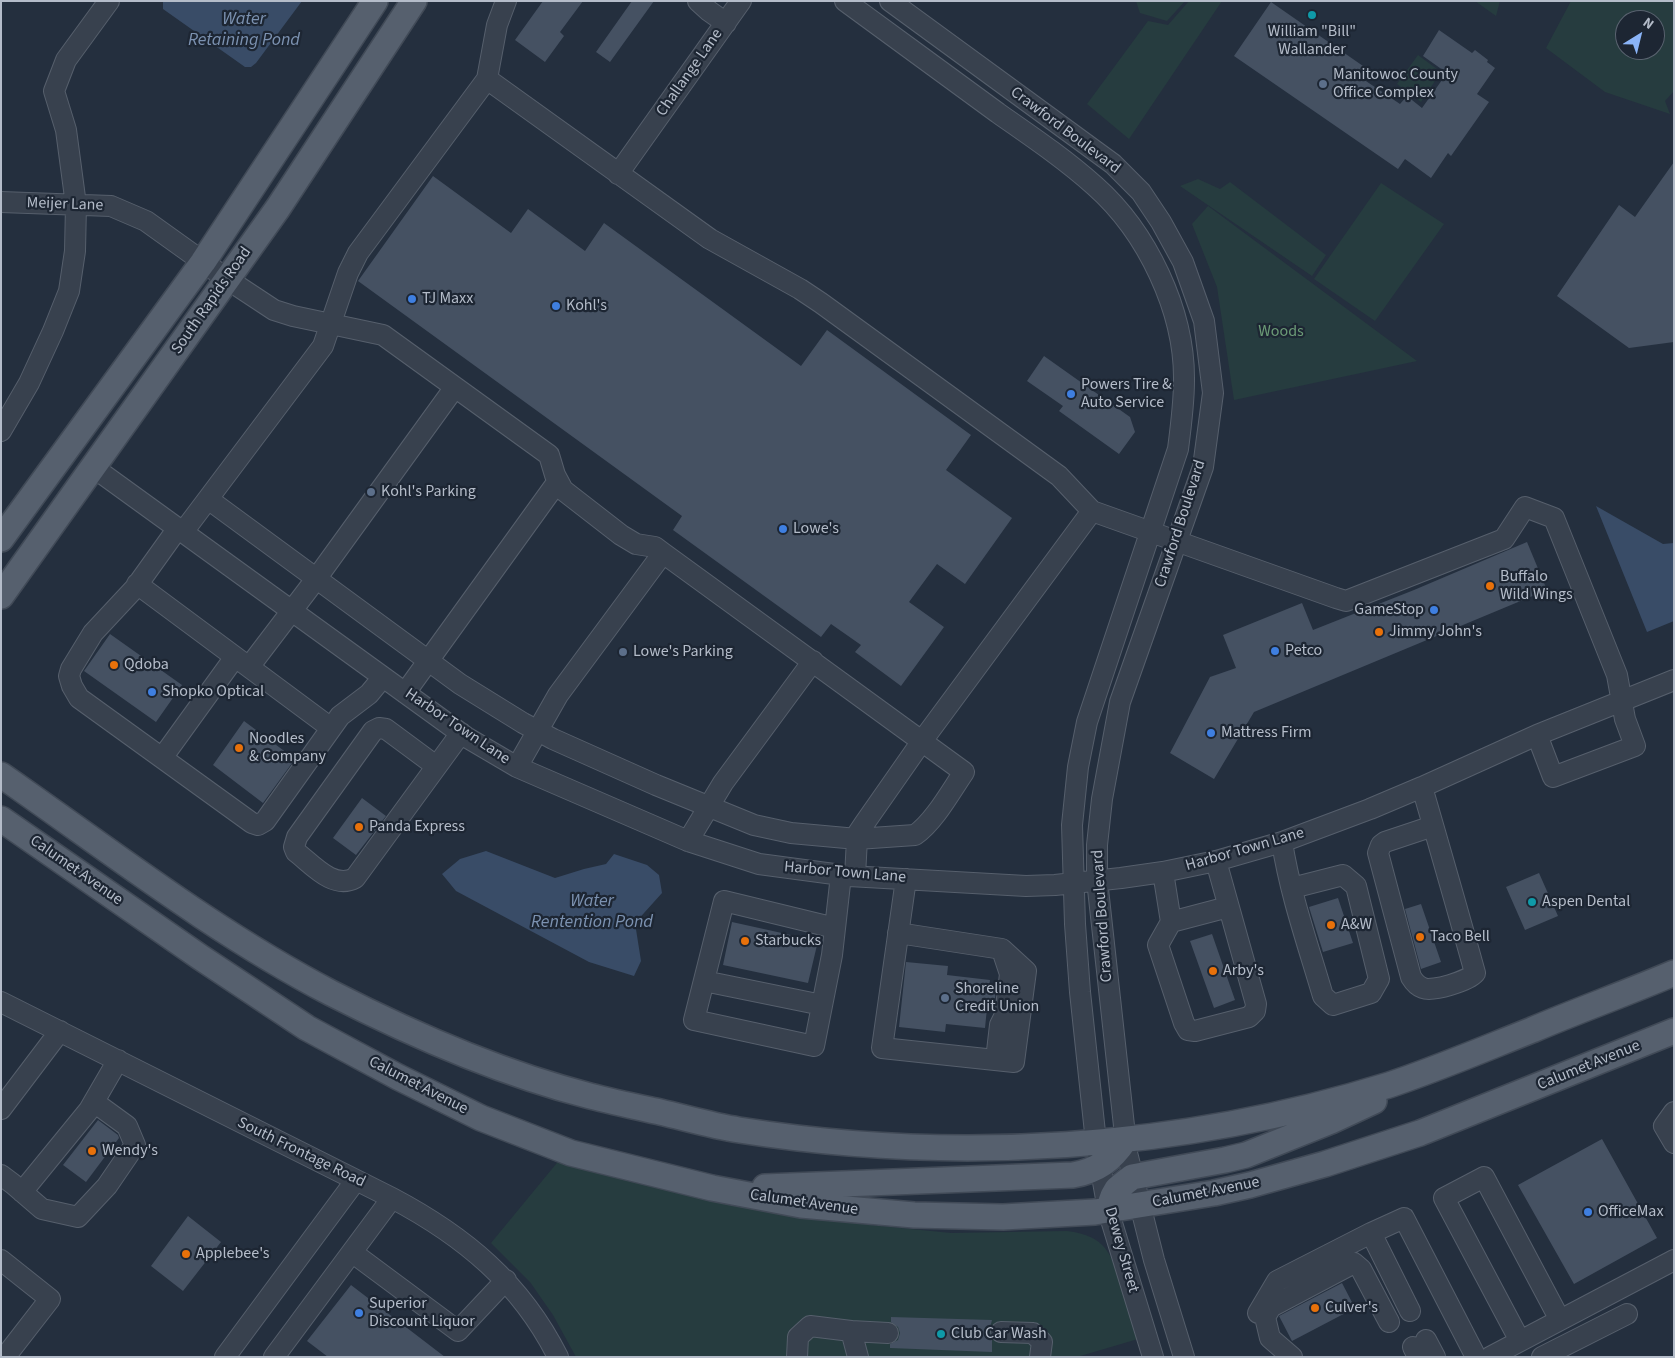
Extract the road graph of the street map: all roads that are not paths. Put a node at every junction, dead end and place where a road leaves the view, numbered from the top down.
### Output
1 (109, 1) edge
2 (375, 1) edge
3 (414, 1) edge
4 (506, 1) edge
5 (698, 1) edge
6 (741, 1) edge
7 (845, 1) edge
8 (890, 1) edge
9 (726, 22) junction
10 (487, 80) junction
11 (1011, 90) junction
12 (996, 111) junction
13 (618, 174) junction
14 (1, 202) edge
15 (76, 205) junction
16 (203, 262) junction
17 (227, 279) junction
18 (331, 324) junction
19 (455, 387) junction
20 (1, 432) edge
21 (93, 466) junction
22 (558, 481) junction
23 (208, 500) junction
24 (1092, 511) junction
25 (180, 530) junction
26 (1151, 532) junction
27 (1, 540) edge
28 (1177, 541) junction
29 (663, 553) junction
30 (316, 579) junction
31 (137, 584) junction
32 (1, 596) edge
33 (292, 611) junction
34 (428, 661) junction
35 (813, 661) junction
36 (242, 662) junction
37 (383, 677) junction
38 (1674, 680) edge
39 (405, 693) junction
40 (1623, 700) junction
41 (355, 704) junction
42 (331, 728) junction
43 (379, 728) junction
44 (537, 730) junction
45 (461, 733) junction
46 (1537, 735) junction
47 (922, 741) junction
48 (162, 758) junction
49 (1, 763) edge
50 (436, 766) junction
51 (517, 766) junction
52 (1, 775) edge
53 (1422, 788) junction
54 (46, 806) junction
55 (708, 807) junction
56 (1, 819) edge
57 (1433, 826) junction
58 (857, 839) junction
59 (688, 842) junction
60 (1282, 842) junction
61 (1216, 861) junction
62 (1163, 872) junction
63 (848, 876) junction
64 (906, 879) junction
65 (1097, 880) junction
66 (1073, 882) junction
67 (1292, 888) junction
68 (1228, 907) junction
69 (1171, 922) junction
70 (835, 928) junction
71 (898, 934) junction
72 (1002, 949) junction
73 (1674, 973) edge
74 (704, 981) junction
75 (1, 1002) edge
76 (822, 1005) junction
77 (60, 1031) junction
78 (1674, 1031) edge
79 (118, 1060) junction
80 (996, 1060) junction
81 (1415, 1076) junction
82 (94, 1102) junction
83 (1, 1109) edge
84 (1674, 1112) edge
85 (1125, 1140) junction
86 (1096, 1142) junction
87 (1674, 1143) edge
88 (1100, 1167) junction
89 (1, 1175) edge
90 (1132, 1177) junction
91 (356, 1180) junction
92 (712, 1188) junction
93 (22, 1192) junction
94 (392, 1198) junction
95 (1140, 1205) junction
96 (1108, 1210) junction
97 (1371, 1233) junction
98 (353, 1253) junction
99 (1, 1260) edge
100 (1674, 1260) edge
101 (506, 1280) junction
102 (1410, 1311) dead end
103 (1627, 1314) dead end
104 (1560, 1320) junction
105 (1389, 1322) dead end
106 (851, 1331) junction
107 (1001, 1332) dead end
108 (888, 1333) dead end
109 (1520, 1341) junction
110 (6, 1357) edge
111 (224, 1357) edge
112 (274, 1357) edge
113 (558, 1357) edge
114 (797, 1357) edge
115 (858, 1357) edge
116 (1040, 1357) edge
117 (1152, 1357) edge
118 (1184, 1357) edge
119 (1283, 1357) edge
120 (1292, 1357) edge
121 (1476, 1357) edge
122 (1490, 1357) edge
123 (1542, 1357) edge

1 - 15 street
2 - 16 main road, South Rapids Road
3 - 17 main road, South Rapids Road
4 - 10 street
5 - 9 street
6 - 9 street, Challange Lane
7 - 12 street, Crawford Boulevard
8 - 11 street, Crawford Boulevard
9 - 13 street, Challange Lane
10 - 13 street
10 - 18 street
11 - 12 street
11 - 28 street, Crawford Boulevard
12 - 26 street, Crawford Boulevard
13 - 24 street
14 - 15 street, Meijer Lane
15 - 16 street, Meijer Lane
15 - 20 street
16 - 17 street, Meijer Lane
16 - 27 main road, South Rapids Road
17 - 18 street, Meijer Lane
17 - 21 main road, South Rapids Road
18 - 19 street, Meijer Lane
18 - 23 street
19 - 22 street, Meijer Lane
19 - 30 street
21 - 25 street, Harbor Town Lane
21 - 32 main road, South Rapids Road
22 - 29 street
22 - 34 street
23 - 25 street
23 - 30 street
24 - 26 street
24 - 47 street
25 - 31 street
25 - 33 street, Harbor Town Lane
26 - 28 street
26 - 66 street, Crawford Boulevard
28 - 40 street
28 - 65 street, Crawford Boulevard
29 - 35 street
29 - 44 street
30 - 33 street
30 - 34 street
31 - 36 street
31 - 48 street
33 - 36 street
33 - 37 street, Harbor Town Lane
34 - 39 street
34 - 44 street
35 - 47 street
35 - 55 street
36 - 42 street
36 - 48 street
37 - 39 street, Harbor Town Lane
37 - 41 street
38 - 40 street, Harbor Town Lane
39 - 45 street, Harbor Town Lane
40 - 46 street, Harbor Town Lane
40 - 46 street
41 - 42 street
41 - 43 street
42 - 48 street
43 - 50 street
43 - 50 street
44 - 51 street
44 - 55 street
45 - 50 street
45 - 51 street, Harbor Town Lane
46 - 53 street, Harbor Town Lane
47 - 58 street
47 - 58 street
49 - 54 main road
51 - 59 street, Harbor Town Lane
52 - 54 main road
53 - 57 street
53 - 60 street, Harbor Town Lane
54 - 86 main road
55 - 58 street
55 - 59 street
56 - 92 main road, Calumet Avenue
57 - 57 street
58 - 63 street
59 - 63 street, Harbor Town Lane
60 - 61 street, Harbor Town Lane
60 - 67 street
61 - 62 street, Harbor Town Lane
61 - 68 street
62 - 65 street, Harbor Town Lane
62 - 69 street
63 - 64 street, Harbor Town Lane
63 - 70 street
64 - 66 street, Harbor Town Lane
64 - 71 street
65 - 66 street, Harbor Town Lane
65 - 85 street, Crawford Boulevard
66 - 86 street, Crawford Boulevard
67 - 67 street
68 - 69 street
68 - 69 street
70 - 74 street
70 - 76 street
71 - 72 street
71 - 80 street
72 - 80 street
72 - 80 street
73 - 81 main road
74 - 76 street
74 - 76 street
75 - 77 street, South Frontage Road
77 - 79 street, South Frontage Road
77 - 83 street
78 - 95 main road, Calumet Avenue
79 - 82 street
79 - 91 street, South Frontage Road
81 - 85 main road
81 - 90 main road
82 - 93 street
82 - 93 street
84 - 87 street
85 - 86 main road
85 - 88 main road
85 - 90 street, Crawford Boulevard
86 - 88 street, Dewey Street
88 - 92 main road
88 - 96 street, Dewey Street
89 - 93 street
90 - 95 street, Dewey Street
90 - 96 main road
91 - 94 street, South Frontage Road
91 - 111 street
92 - 96 main road, Calumet Avenue
94 - 98 street
94 - 101 street, South Frontage Road
95 - 96 main road, Calumet Avenue
95 - 118 street, Dewey Street
96 - 117 street, Dewey Street
97 - 102 street
97 - 119 street
97 - 121 street
98 - 101 street
98 - 112 street
99 - 110 street
100 - 104 street
101 - 113 street, South Frontage Road
103 - 123 street
104 - 109 street
104 - 109 street
105 - 120 street
106 - 108 street
106 - 114 street
106 - 115 street
107 - 116 street
109 - 122 street

